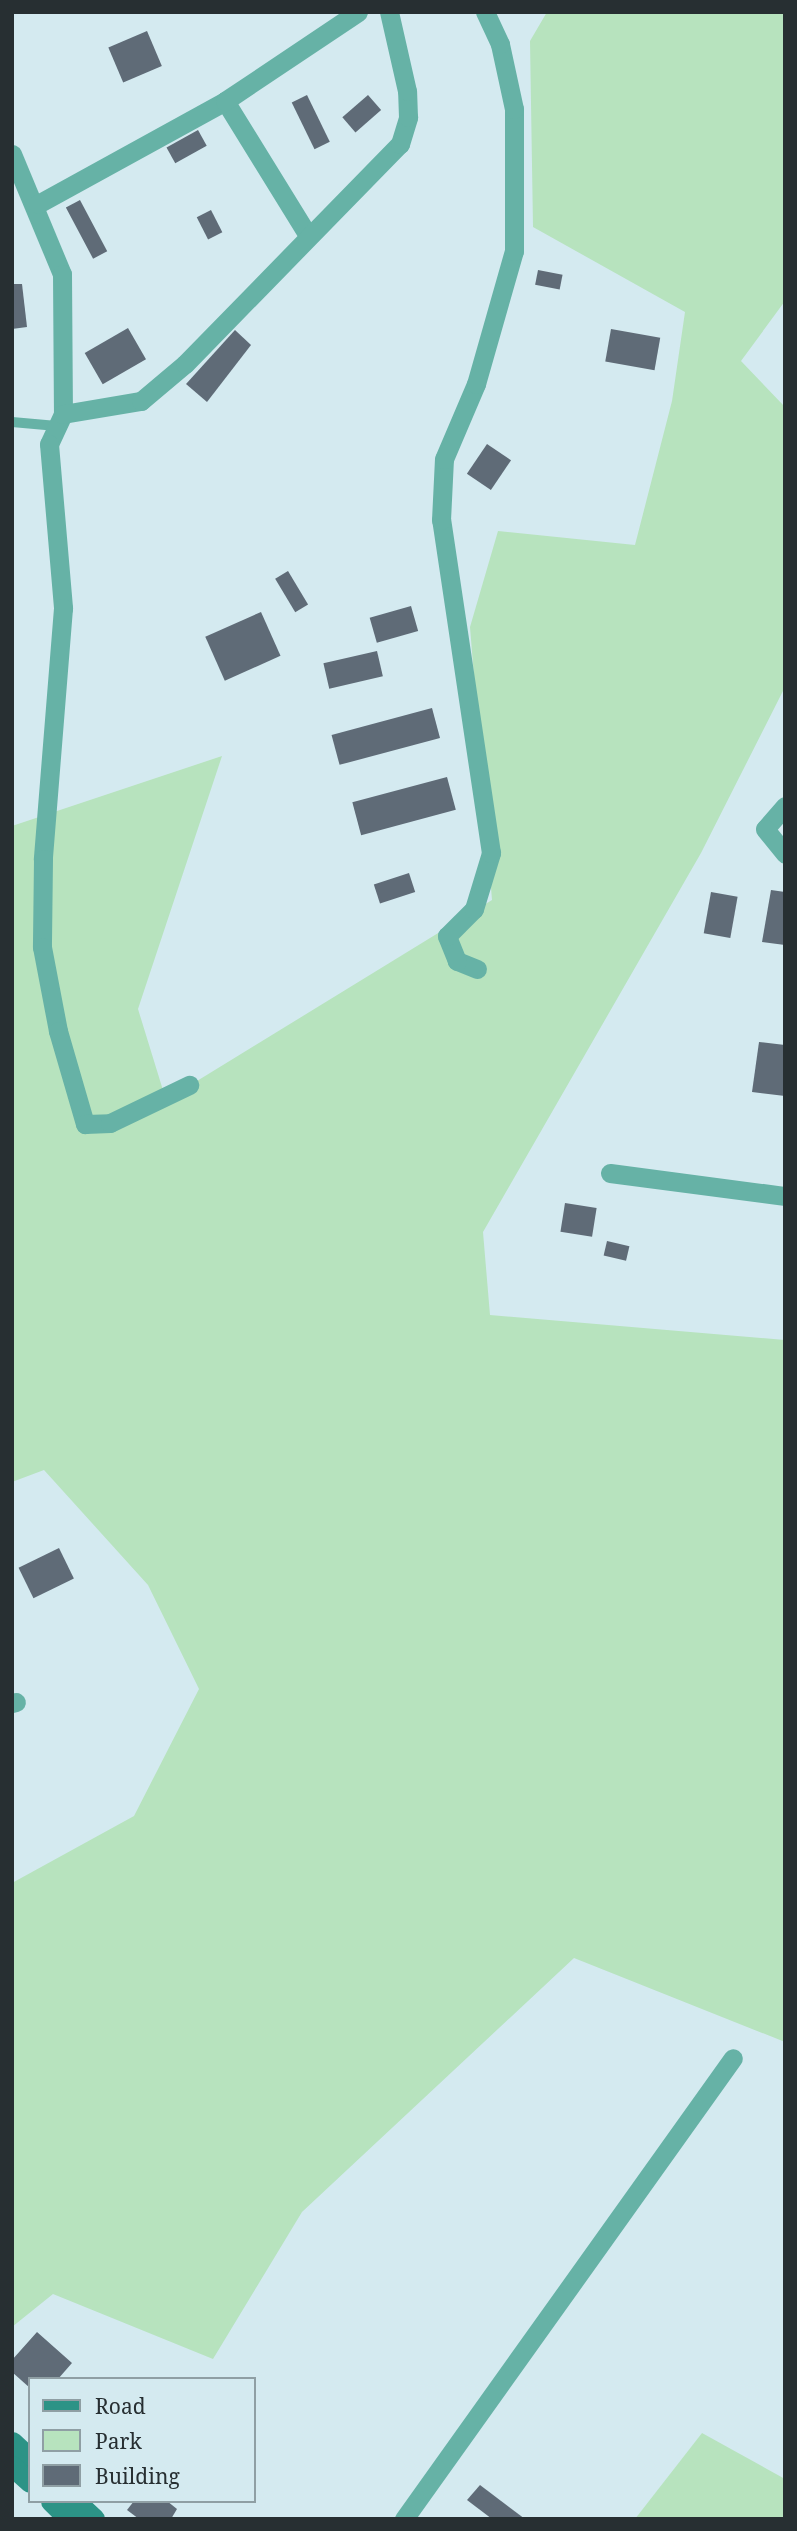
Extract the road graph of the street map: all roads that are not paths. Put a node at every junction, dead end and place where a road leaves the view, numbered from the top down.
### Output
1 (358, 12) edge
2 (389, 12) edge
3 (485, 12) edge
4 (225, 101) junction
5 (12, 154) edge
6 (38, 204) junction
7 (307, 234) junction
8 (60, 420) junction
9 (12, 422) edge
10 (785, 806) edge
11 (785, 854) edge
12 (477, 969) dead end
13 (188, 1086) dead end
14 (610, 1173) dead end
15 (785, 1196) edge
16 (733, 2058) dead end
17 (12, 2442) edge
18 (28, 2457) edge
19 (12, 2466) edge
20 (28, 2480) edge
21 (53, 2503) edge
22 (77, 2503) edge
23 (69, 2519) edge
24 (94, 2519) edge
25 (404, 2519) edge

1 - 4 street
2 - 7 street
3 - 12 street
4 - 6 street
4 - 7 street
5 - 6 street
6 - 8 street
7 - 8 street
8 - 9 lane
8 - 13 street
10 - 11 street
14 - 15 street
16 - 25 street
17 - 18 street
19 - 20 street
21 - 23 street
22 - 24 street

